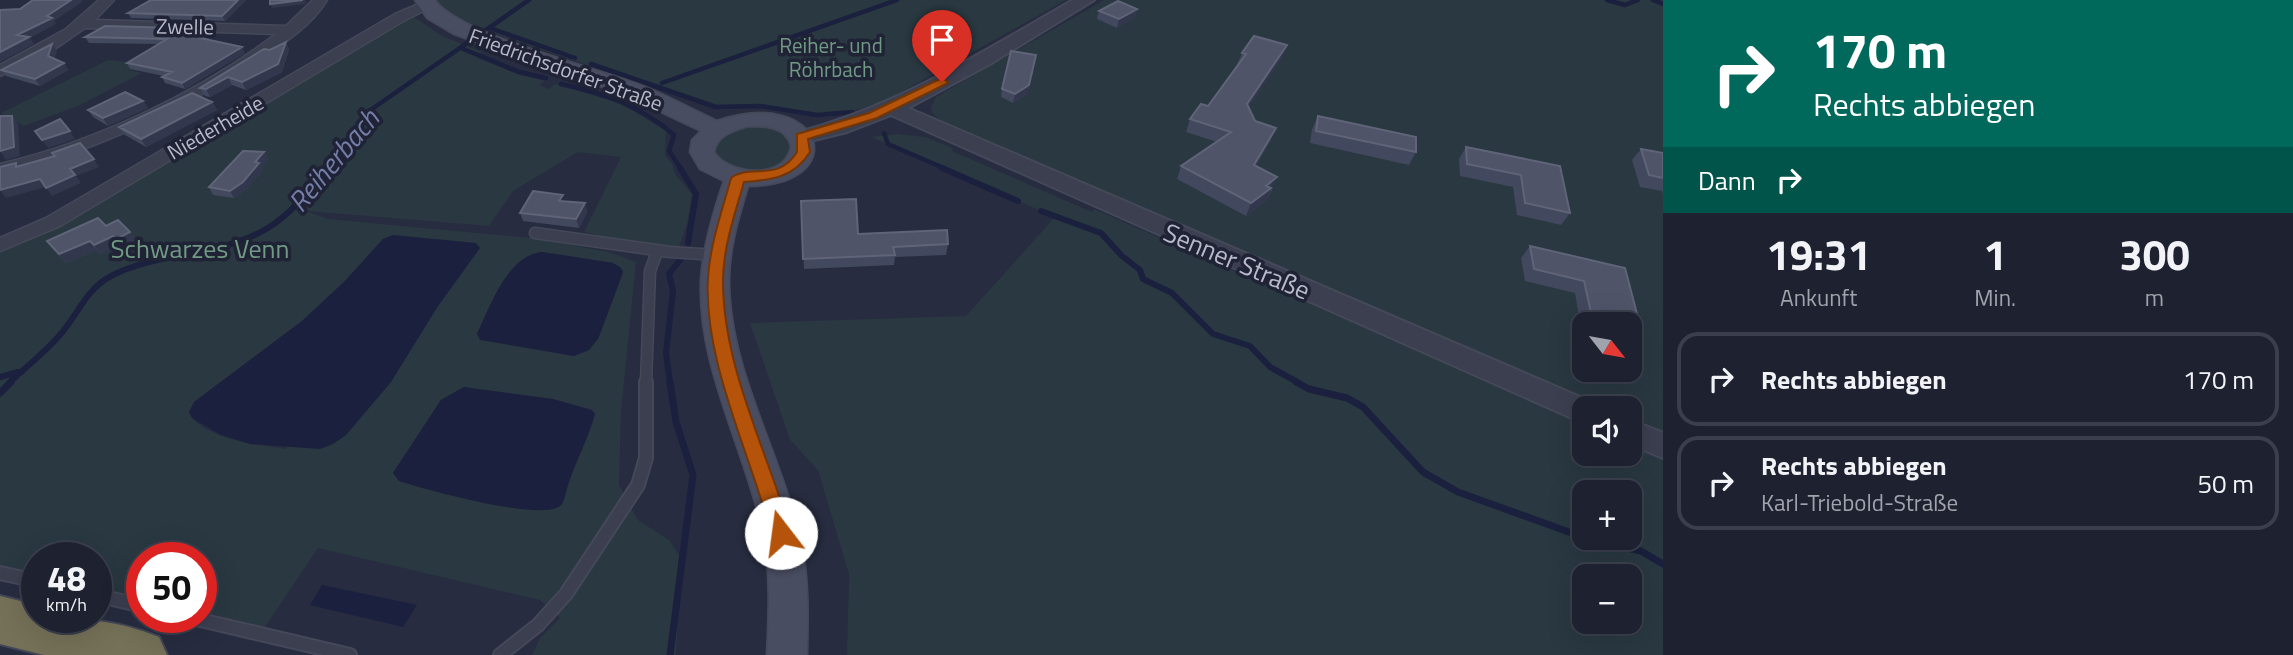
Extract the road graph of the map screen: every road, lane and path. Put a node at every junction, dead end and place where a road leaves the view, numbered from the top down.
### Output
1 (107, 0) edge
2 (320, 0) edge
3 (1085, 0) edge
4 (426, 2) edge
5 (82, 24) junction
6 (289, 30) junction
7 (0, 71) edge
8 (892, 107) junction
9 (715, 129) junction
10 (802, 137) junction
11 (0, 169) edge
12 (738, 178) junction
13 (535, 233) dead end
14 (0, 245) edge
15 (657, 252) junction
16 (718, 254) junction
17 (1572, 406) edge
18 (1642, 437) edge
19 (1663, 446) edge
20 (0, 572) edge
21 (21, 577) edge
22 (0, 620) edge
23 (217, 624) edge
24 (141, 655) edge
25 (350, 655) edge
26 (500, 655) edge
27 (787, 655) edge

1 - 5 street
2 - 6 street
3 - 8 street
4 - 9 main road, Friedrichsdorfer Straße
4 - 14 street, Niederheide
5 - 6 street, Zwelle
5 - 7 street
6 - 11 street
8 - 10 street
8 - 17 street, Senner Straße
9 - 10 main road
9 - 12 main road
10 - 12 main road
12 - 16 main road
13 - 15 lane
15 - 16 lane
15 - 26 lane
16 - 27 main road
18 - 19 street
20 - 21 lane
22 - 24 highway
23 - 25 lane

